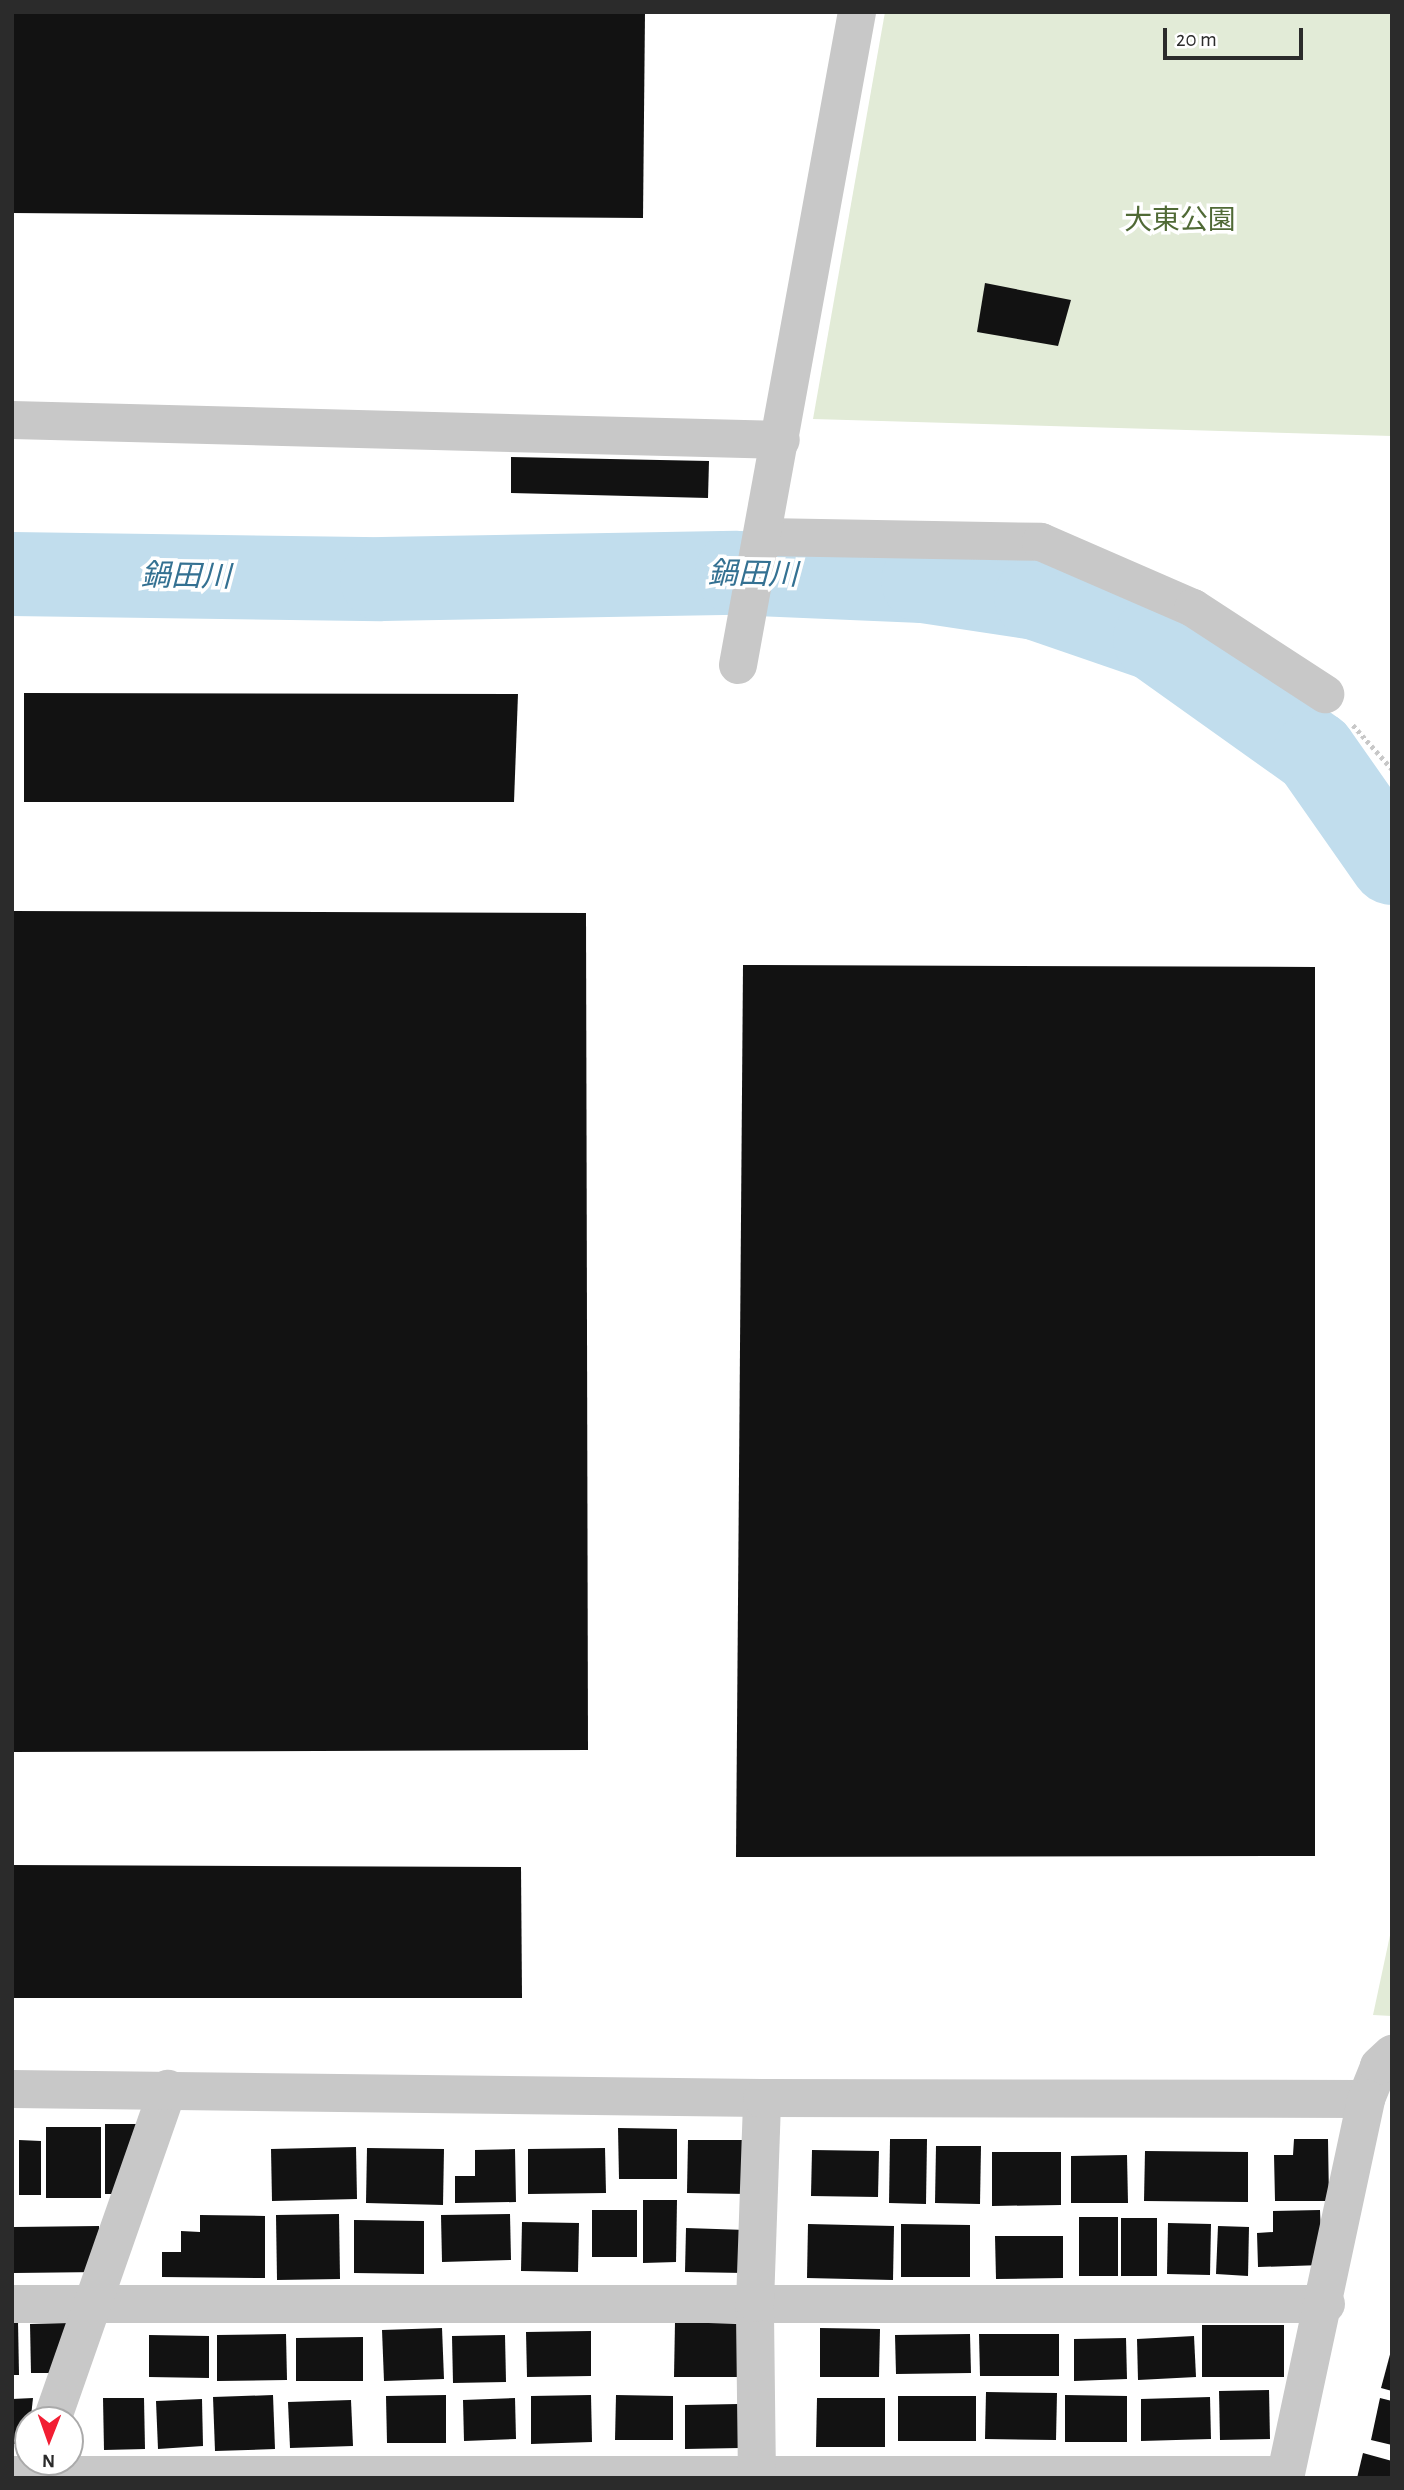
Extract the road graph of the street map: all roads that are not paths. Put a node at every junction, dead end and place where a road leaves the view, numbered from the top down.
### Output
1 (857, 12) edge
2 (12, 420) edge
3 (782, 440) junction
4 (764, 537) junction
5 (738, 665) dead end
6 (1325, 694) road end
7 (1392, 2054) edge
8 (12, 2089) edge
9 (168, 2089) junction
10 (762, 2098) junction
11 (1366, 2099) junction
12 (755, 2303) junction
13 (12, 2304) edge
14 (89, 2304) junction
15 (1326, 2304) junction
16 (56, 2406) edge
17 (84, 2473) edge
18 (757, 2475) edge
19 (1286, 2476) edge
20 (384, 2477) edge

1 - 3 street
2 - 3 street
3 - 4 street
4 - 5 street
4 - 6 street
7 - 11 street
8 - 9 street
9 - 10 street
9 - 14 street
10 - 11 street
10 - 12 street
11 - 15 street
12 - 14 street
12 - 15 street
12 - 18 street
13 - 14 street
14 - 16 street
15 - 19 street
17 - 20 street
18 - 19 street
18 - 20 street

